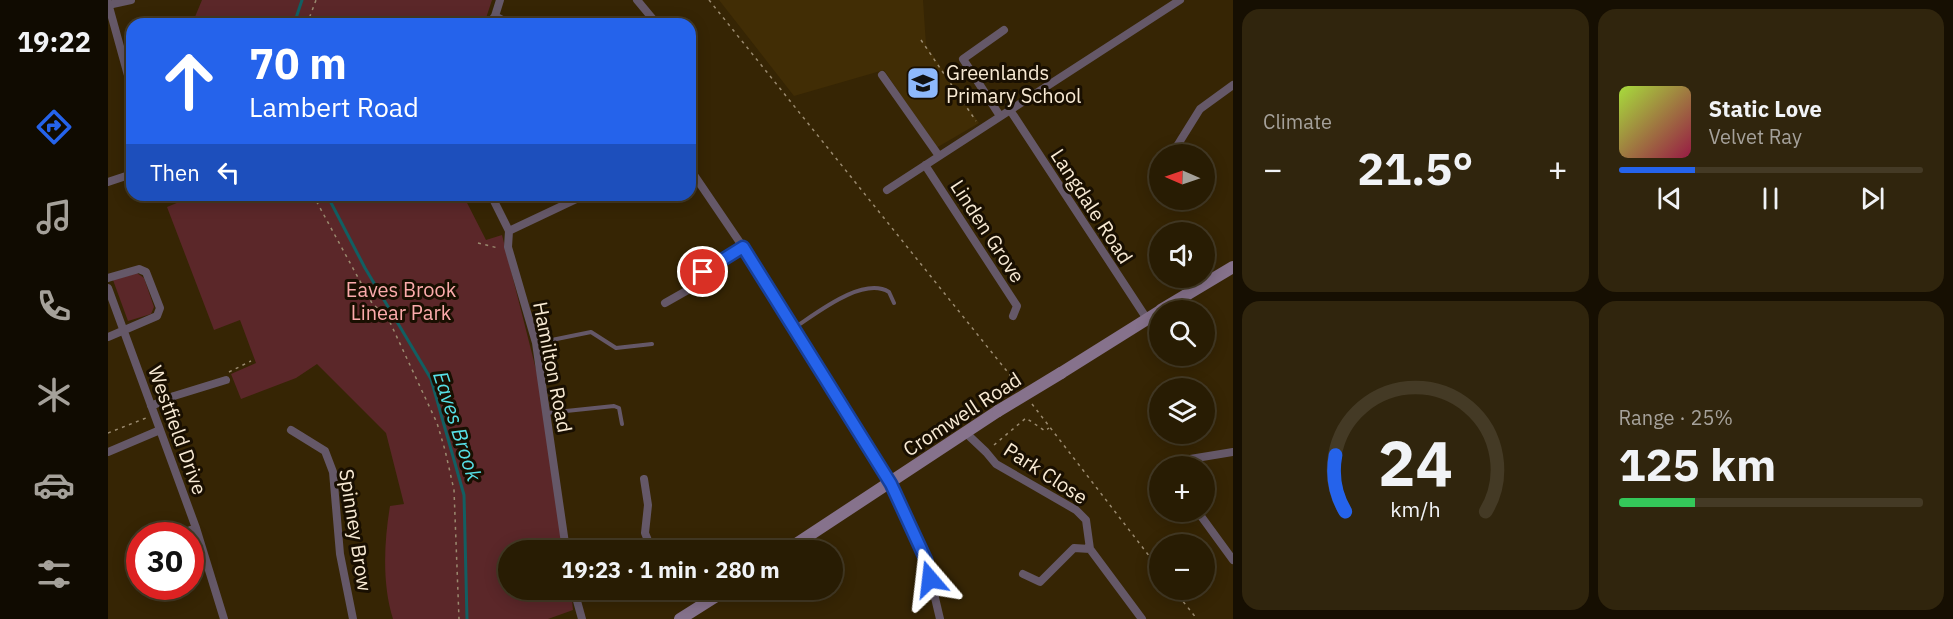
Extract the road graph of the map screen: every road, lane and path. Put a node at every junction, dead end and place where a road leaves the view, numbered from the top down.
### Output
1 (131, 0) edge
2 (316, 0) edge
3 (500, 0) edge
4 (637, 0) edge
5 (709, 0) edge
6 (1180, 0) edge
7 (108, 4) edge
8 (495, 16) joint
9 (309, 18) edge
10 (499, 18) edge
11 (652, 18) edge
12 (1004, 30) dead end
13 (921, 40) dead end
14 (126, 68) edge
15 (882, 75) dead end
16 (1233, 85) edge
17 (1010, 110) junction
18 (1000, 116) junction
19 (982, 129) junction
20 (1178, 144) edge
21 (939, 156) junction
22 (925, 165) junction
23 (126, 176) edge
24 (696, 178) edge
25 (108, 182) edge
26 (887, 190) dead end
27 (316, 201) edge
28 (494, 201) edge
29 (572, 201) edge
30 (509, 231) junction
31 (478, 243) dead end
32 (508, 247) junction
33 (743, 247) junction
34 (1233, 267) edge
35 (108, 278) edge
36 (108, 288) edge
37 (1178, 300) edge
38 (665, 303) dead end
39 (894, 303) dead end
40 (1013, 316) dead end
41 (1147, 319) joint
42 (794, 328) junction
43 (123, 331) junction
44 (108, 337) edge
45 (536, 343) junction
46 (652, 344) dead end
47 (251, 361) dead end
48 (226, 380) joint
49 (1023, 392) dead end
50 (1030, 400) dead end
51 (151, 406) junction
52 (547, 412) junction
53 (154, 415) junction
54 (622, 424) dead end
55 (1050, 427) junction
56 (160, 430) junction
57 (291, 430) dead end
58 (108, 434) edge
59 (967, 434) junction
60 (108, 452) edge
61 (986, 452) junction
62 (1233, 452) edge
63 (1206, 456) edge
64 (644, 479) dead end
65 (891, 484) junction
66 (194, 522) edge
67 (1205, 522) edge
68 (565, 540) edge
69 (649, 540) edge
70 (803, 540) edge
71 (1090, 549) junction
72 (204, 554) edge
73 (1149, 556) edge
74 (1233, 560) edge
75 (1023, 574) dead end
76 (577, 600) edge
77 (709, 600) edge
78 (1182, 600) edge
79 (224, 619) edge
80 (353, 619) edge
81 (459, 619) edge
82 (582, 619) edge
83 (680, 619) edge
84 (940, 619) edge
85 (1142, 619) edge
86 (1197, 619) edge

1 - 7 street
2 - 9 path
3 - 8 street
4 - 11 street
5 - 49 path
6 - 17 street
7 - 14 street
8 - 10 street
12 - 18 street
13 - 19 path
15 - 21 street
16 - 20 street
17 - 18 street
17 - 41 street, Langdale Road
18 - 19 street
19 - 21 street
21 - 22 street
22 - 26 street
22 - 40 street, Linden Grove
23 - 25 street
24 - 33 street
27 - 81 path
28 - 30 street
29 - 30 street
30 - 32 street, Hamilton Road
31 - 32 path
32 - 45 street, Hamilton Road
33 - 38 street
33 - 42 street
34 - 37 street, Cromwell Road
35 - 43 street
36 - 43 street, Westfield Drive
39 - 42 lane
41 - 59 street, Cromwell Road, bridge
42 - 65 street
43 - 44 street
43 - 51 street, Westfield Drive
45 - 46 lane
45 - 52 street, Hamilton Road
47 - 48 path
48 - 51 street
50 - 55 path
51 - 53 street, Westfield Drive
52 - 54 lane
52 - 68 street, Hamilton Road
53 - 56 street, Westfield Drive
53 - 58 path
55 - 61 path
55 - 73 path
56 - 60 street
56 - 66 street, Westfield Drive
57 - 80 street, Spinney Brow
59 - 61 street, Park Close
59 - 65 street, Cromwell Road
61 - 71 street, Park Close
62 - 63 street
64 - 69 street
65 - 70 street, Cromwell Road
65 - 84 street
67 - 74 street
71 - 75 street
71 - 85 street, Park Close
72 - 79 street, Westfield Drive
76 - 82 street
77 - 83 street
78 - 86 path

